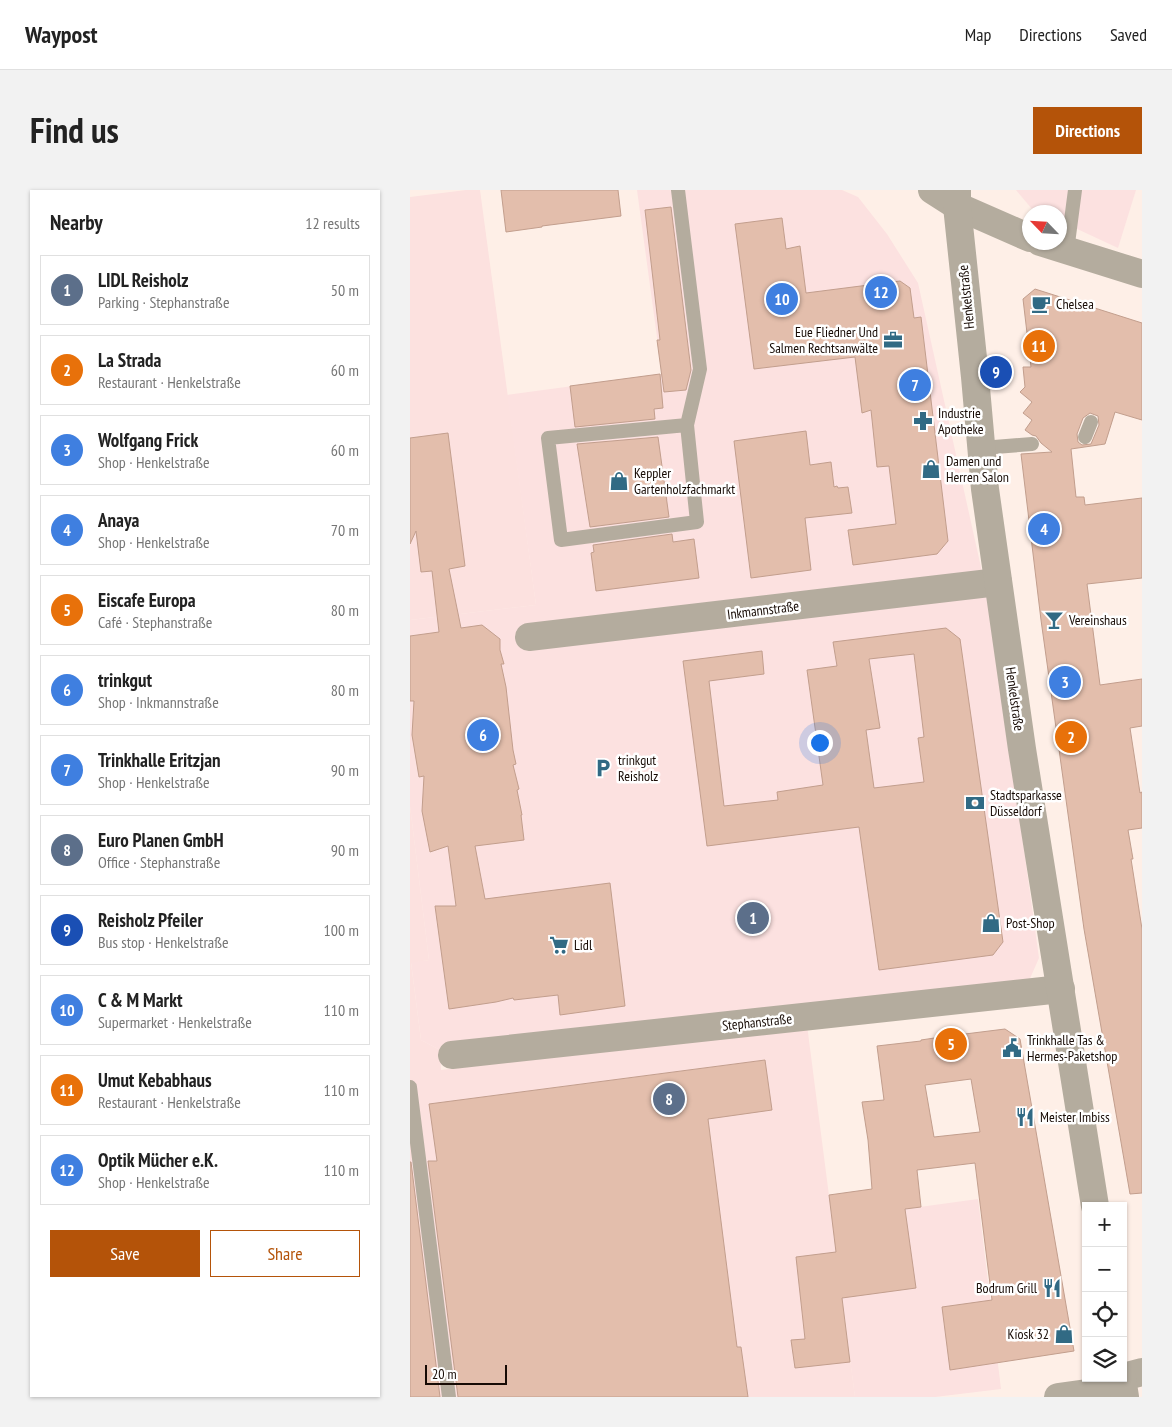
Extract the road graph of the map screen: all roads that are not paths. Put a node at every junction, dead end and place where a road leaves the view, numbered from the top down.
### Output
1 (678, 190) edge
2 (932, 190) edge
3 (1074, 190) edge
4 (957, 198) edge
5 (1022, 234) edge
6 (1063, 250) edge
7 (1066, 251) junction
8 (1142, 274) edge
9 (1091, 422) dead end
10 (687, 425) junction
11 (1085, 437) dead end
12 (1032, 444) dead end
13 (982, 448) junction
14 (998, 582) junction
15 (529, 637) dead end
16 (1061, 990) junction
17 (452, 1055) dead end
18 (410, 1087) edge
19 (1094, 1202) edge
20 (1127, 1382) edge
21 (448, 1397) edge
22 (1058, 1397) edge

1 - 10 lane
2 - 4 street
3 - 7 lane
4 - 5 street
4 - 13 street, Henkelstraße
6 - 7 street
7 - 8 street
9 - 11 lane
10 - 10 lane
12 - 13 lane
13 - 14 street, Henkelstraße
14 - 15 street, Inkmannstraße
14 - 16 street, Henkelstraße
16 - 17 street, Stephanstraße
16 - 19 street, Henkelstraße
18 - 21 lane
20 - 22 street

